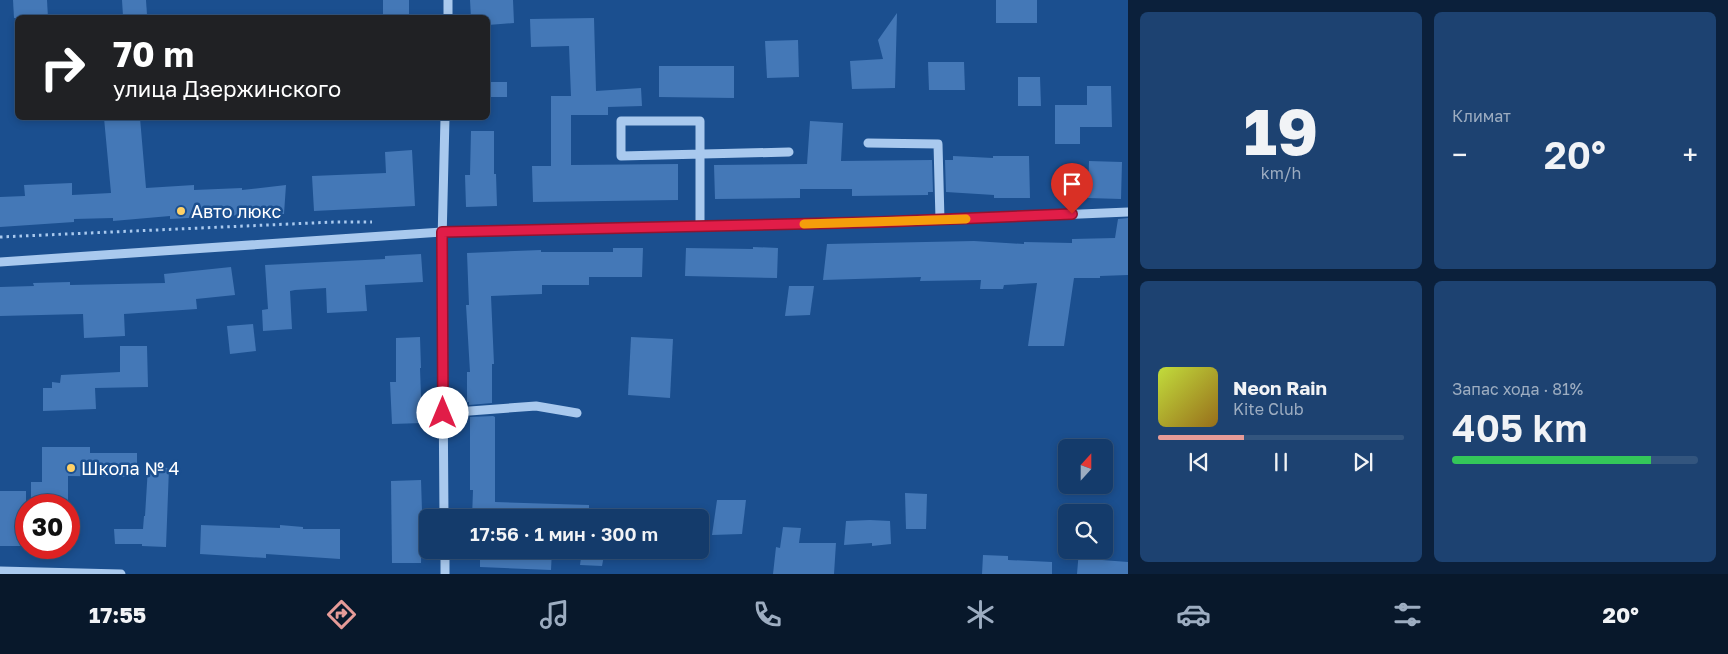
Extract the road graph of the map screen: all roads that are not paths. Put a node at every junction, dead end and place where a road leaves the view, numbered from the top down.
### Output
1 (448, 0) edge
2 (448, 15) edge
3 (445, 120) edge
4 (868, 143) dead end
5 (790, 152) dead end
6 (700, 155) junction
7 (1128, 212) edge
8 (940, 220) junction
9 (700, 227) junction
10 (442, 232) junction
11 (0, 262) edge
12 (443, 413) junction
13 (577, 413) dead end
14 (444, 509) edge
15 (444, 559) edge
16 (0, 571) edge
17 (121, 574) edge
18 (445, 574) edge

1 - 2 street
3 - 10 street
4 - 8 street
5 - 6 street
6 - 6 street
6 - 9 street
7 - 8 street
8 - 9 street
9 - 10 street
10 - 11 street
10 - 12 street
12 - 13 street
12 - 14 street
15 - 18 street
16 - 17 street

